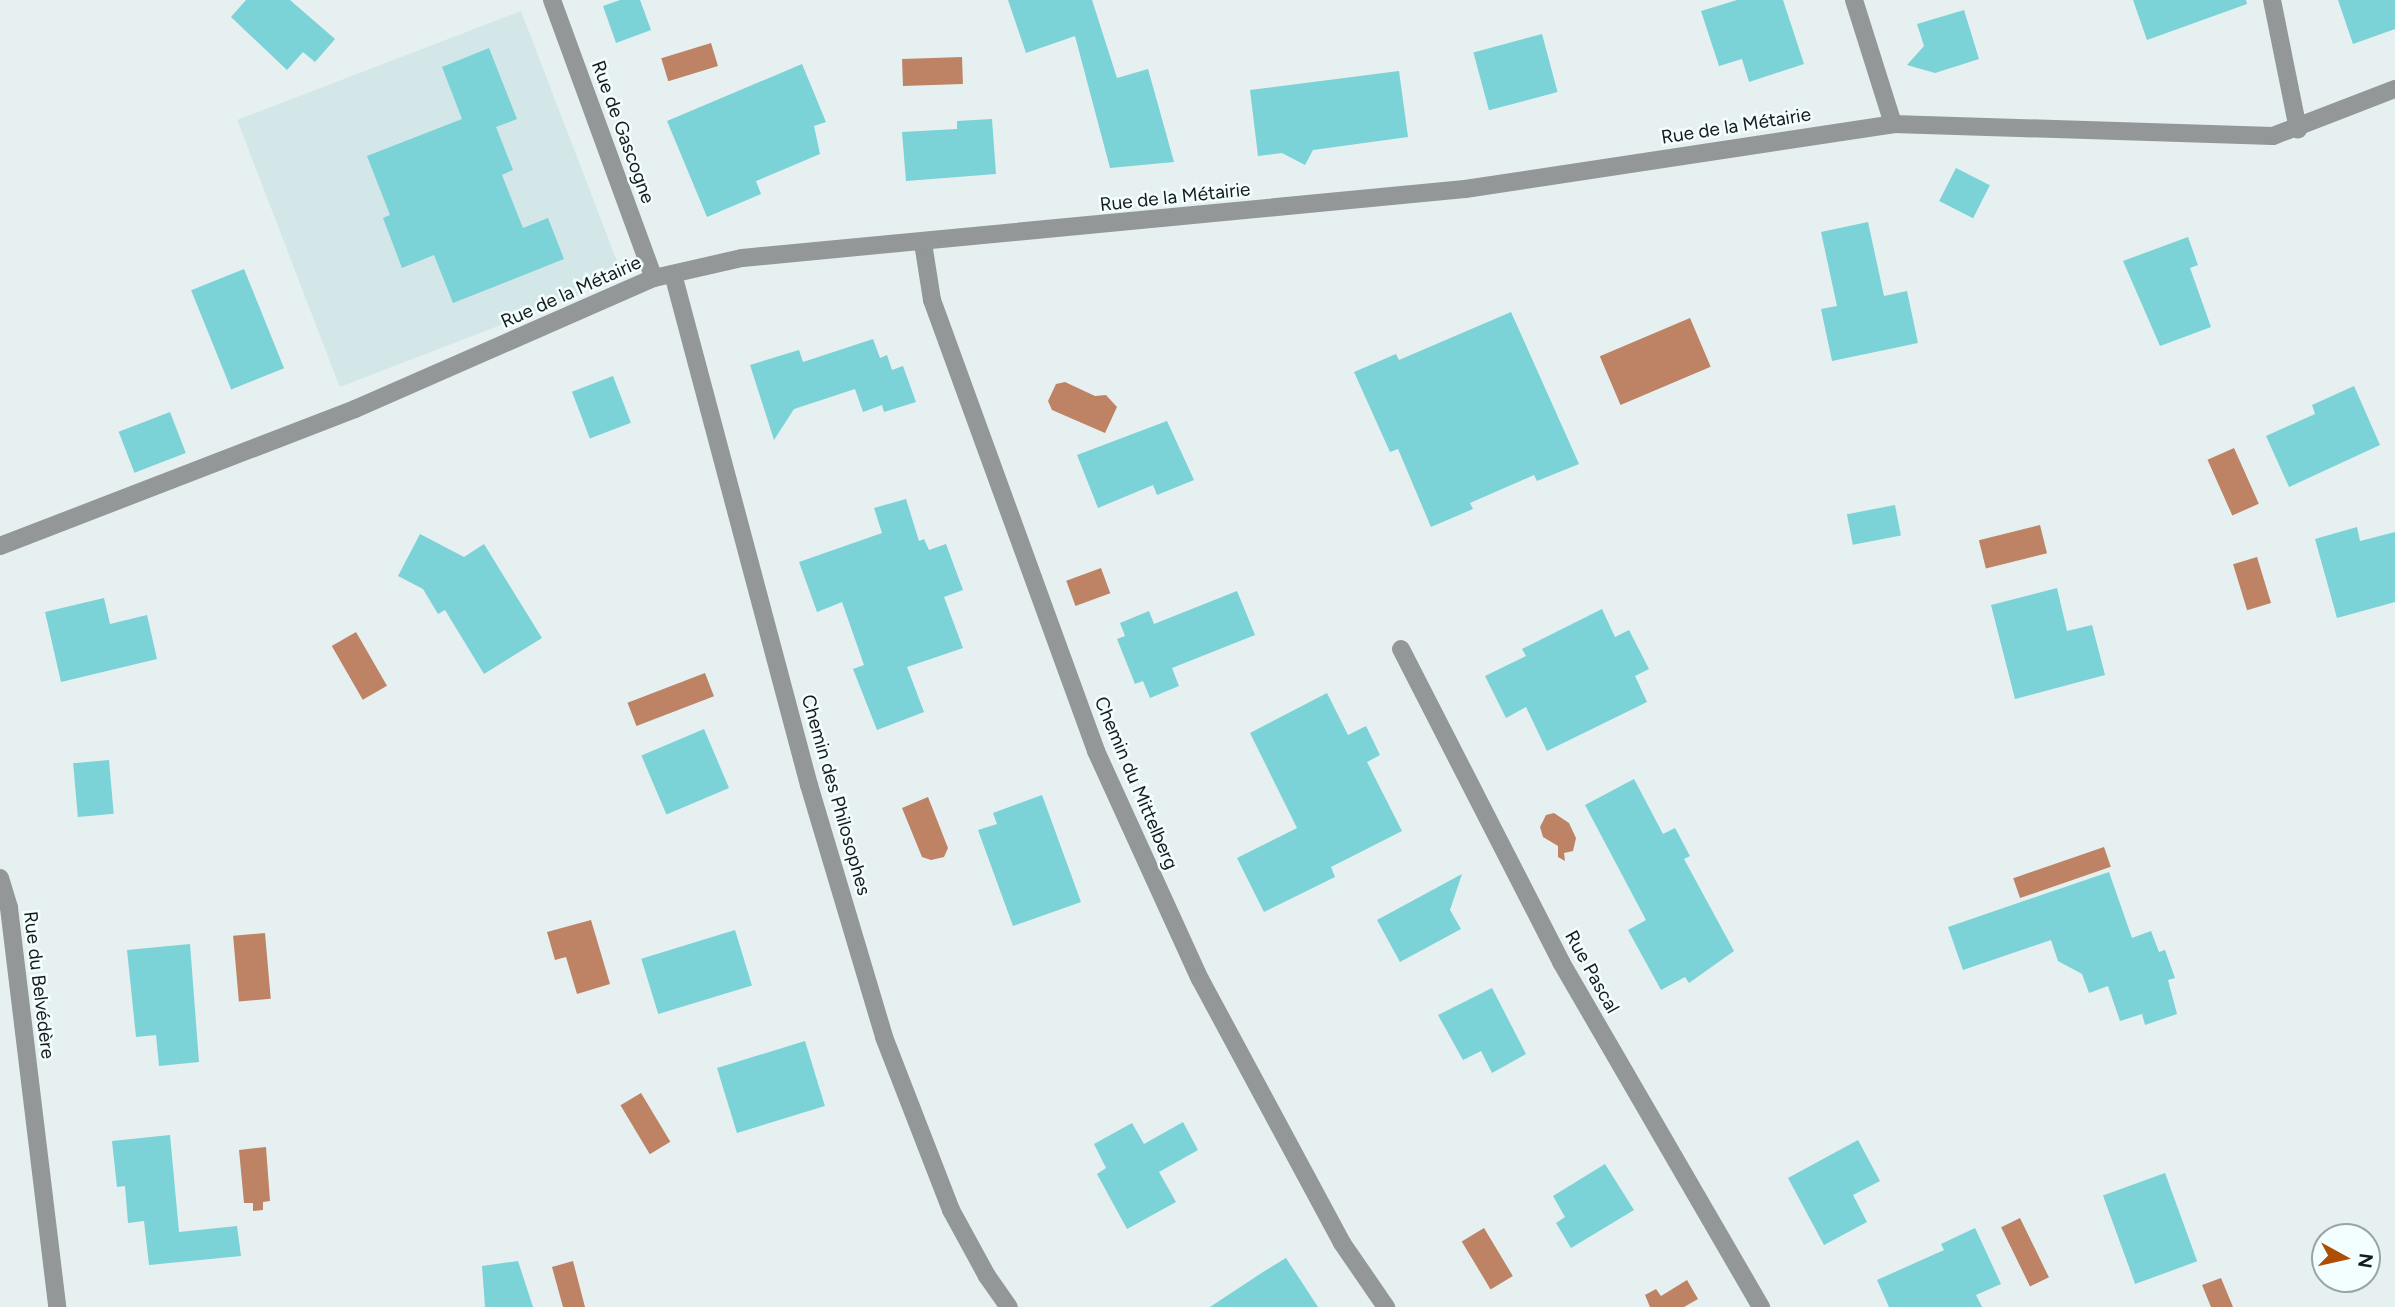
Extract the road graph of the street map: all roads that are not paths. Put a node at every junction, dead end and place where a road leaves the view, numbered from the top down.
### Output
1 (552, 0) edge
2 (1854, 0) edge
3 (2272, 0) edge
4 (2395, 89) edge
5 (1893, 124) junction
6 (2298, 129) junction
7 (923, 243) junction
8 (673, 274) junction
9 (654, 278) junction
10 (0, 546) edge
11 (1401, 649) dead end
12 (0, 878) edge
13 (57, 1307) edge
14 (1009, 1307) edge
15 (1387, 1307) edge
16 (1761, 1307) edge

1 - 9 street, Rue de Gascogne
2 - 5 street
3 - 6 street
4 - 6 street, Rue de la Métairie
5 - 6 street, Rue de la Métairie
5 - 7 street, Rue de la Métairie
7 - 8 street, Rue de la Métairie
7 - 15 street, Chemin du Mittelberg
8 - 9 street, Rue de la Métairie
8 - 14 street, Chemin des Philosophes
9 - 10 street, Rue de la Métairie
11 - 16 street, Rue Pascal
12 - 13 street, Rue du Belvédère

